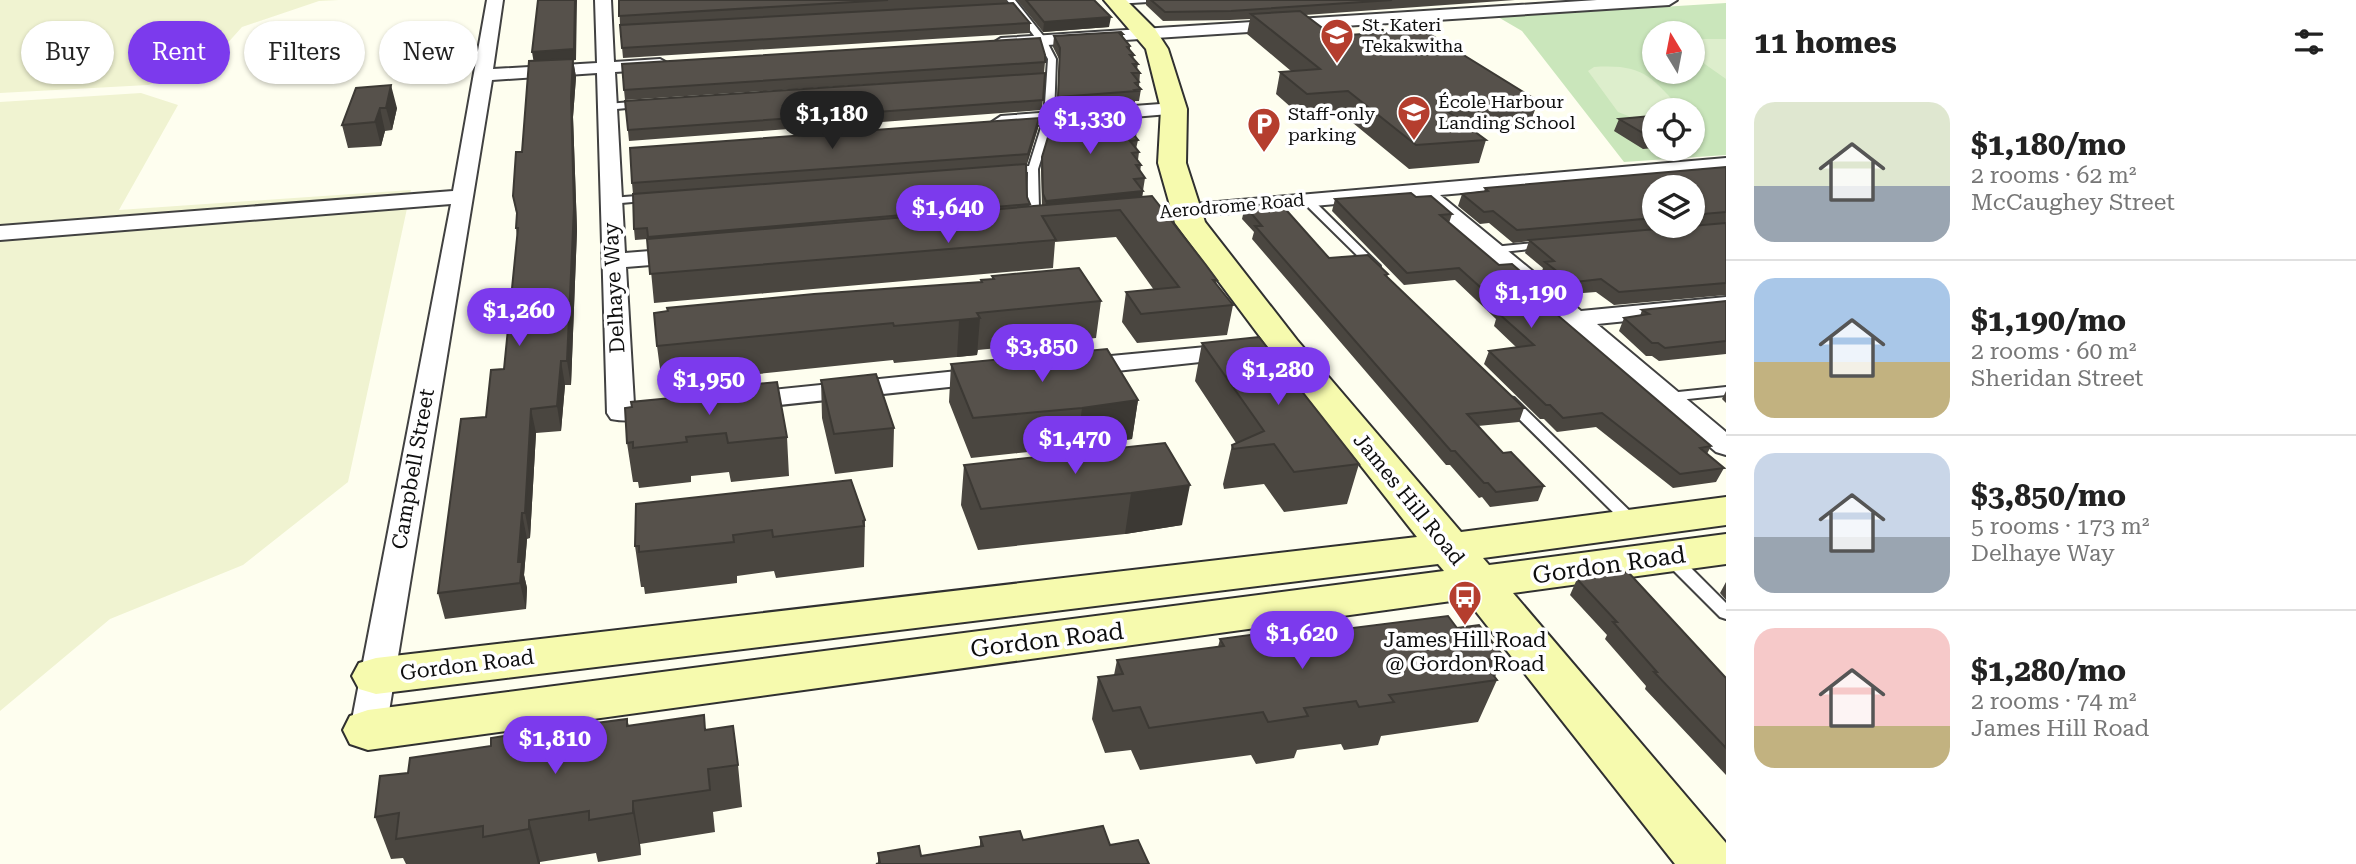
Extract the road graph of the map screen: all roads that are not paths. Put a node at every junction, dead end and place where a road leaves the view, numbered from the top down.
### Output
1 (495, 0) edge
2 (603, 0) edge
3 (618, 0) edge
4 (1148, 0) edge
5 (1669, 0) edge
6 (1115, 1) edge
7 (1013, 3) edge
8 (1002, 7) edge
9 (1147, 34) junction
10 (1042, 40) junction
11 (988, 44) edge
12 (674, 63) edge
13 (606, 67) junction
14 (481, 75) junction
15 (1051, 77) junction
16 (1037, 78) edge
17 (662, 103) edge
18 (606, 107) junction
19 (1174, 109) junction
20 (1049, 118) junction
21 (980, 123) edge
22 (635, 149) edge
23 (608, 151) junction
24 (1726, 164) edge
25 (1033, 169) junction
26 (992, 172) edge
27 (1422, 190) junction
28 (462, 197) junction
29 (665, 197) edge
30 (1307, 200) junction
31 (610, 201) junction
32 (1187, 211) junction
33 (1104, 218) edge
34 (1066, 221) edge
35 (1040, 223) junction
36 (1013, 225) edge
37 (0, 233) edge
38 (1562, 244) edge
39 (1493, 250) junction
40 (709, 253) edge
41 (613, 261) junction
42 (1386, 279) edge
43 (1726, 304) edge
44 (1576, 319) junction
45 (1285, 347) junction
46 (1060, 369) edge
47 (1005, 374) edge
48 (1495, 387) edge
49 (1726, 391) edge
50 (1669, 397) junction
51 (717, 404) edge
52 (690, 406) edge
53 (1726, 446) edge
54 (1726, 511) edge
55 (1634, 524) junction
56 (1726, 549) edge
57 (1670, 556) junction
58 (1463, 565) junction
59 (1726, 613) edge
60 (376, 676) junction
61 (368, 730) joint
62 (1709, 864) edge

1 - 14 street, Campbell Street
2 - 3 street
2 - 13 street, Delhaye Way
4 - 6 lane
5 - 9 street
6 - 9 main road, James Hill Road
7 - 8 lane
7 - 10 lane
9 - 10 street
9 - 19 main road, James Hill Road
10 - 11 street
10 - 15 lane
12 - 13 street
13 - 14 street
13 - 18 street, Delhaye Way
14 - 28 street, Campbell Street
15 - 16 lane
15 - 20 lane
17 - 18 lane
18 - 23 street, Delhaye Way
19 - 20 street
19 - 32 main road, James Hill Road
20 - 21 street
20 - 25 lane
22 - 23 street
23 - 31 street, Delhaye Way
24 - 27 street, Aerodrome Road
25 - 26 lane
25 - 35 lane
27 - 30 street, Aerodrome Road
27 - 39 street
28 - 37 street
28 - 60 street, Campbell Street
29 - 31 lane
30 - 32 street, Aerodrome Road
30 - 42 lane
31 - 41 street, Delhaye Way
32 - 33 street, Aerodrome Road
32 - 45 main road, James Hill Road
34 - 35 street
35 - 36 street
38 - 39 lane
39 - 44 street
40 - 41 street
41 - 52 street, Delhaye Way
43 - 44 street
44 - 50 street
45 - 46 street
45 - 58 main road, James Hill Road
47 - 51 street
48 - 55 lane
49 - 50 lane
50 - 53 street
54 - 55 main road, Gordon Road
55 - 58 main road, Gordon Road
56 - 57 main road, Gordon Road
57 - 58 main road, Gordon Road
57 - 59 lane
58 - 60 main road, Gordon Road
58 - 61 main road, Gordon Road
58 - 62 main road, James Hill Road
60 - 61 street, Campbell Street

